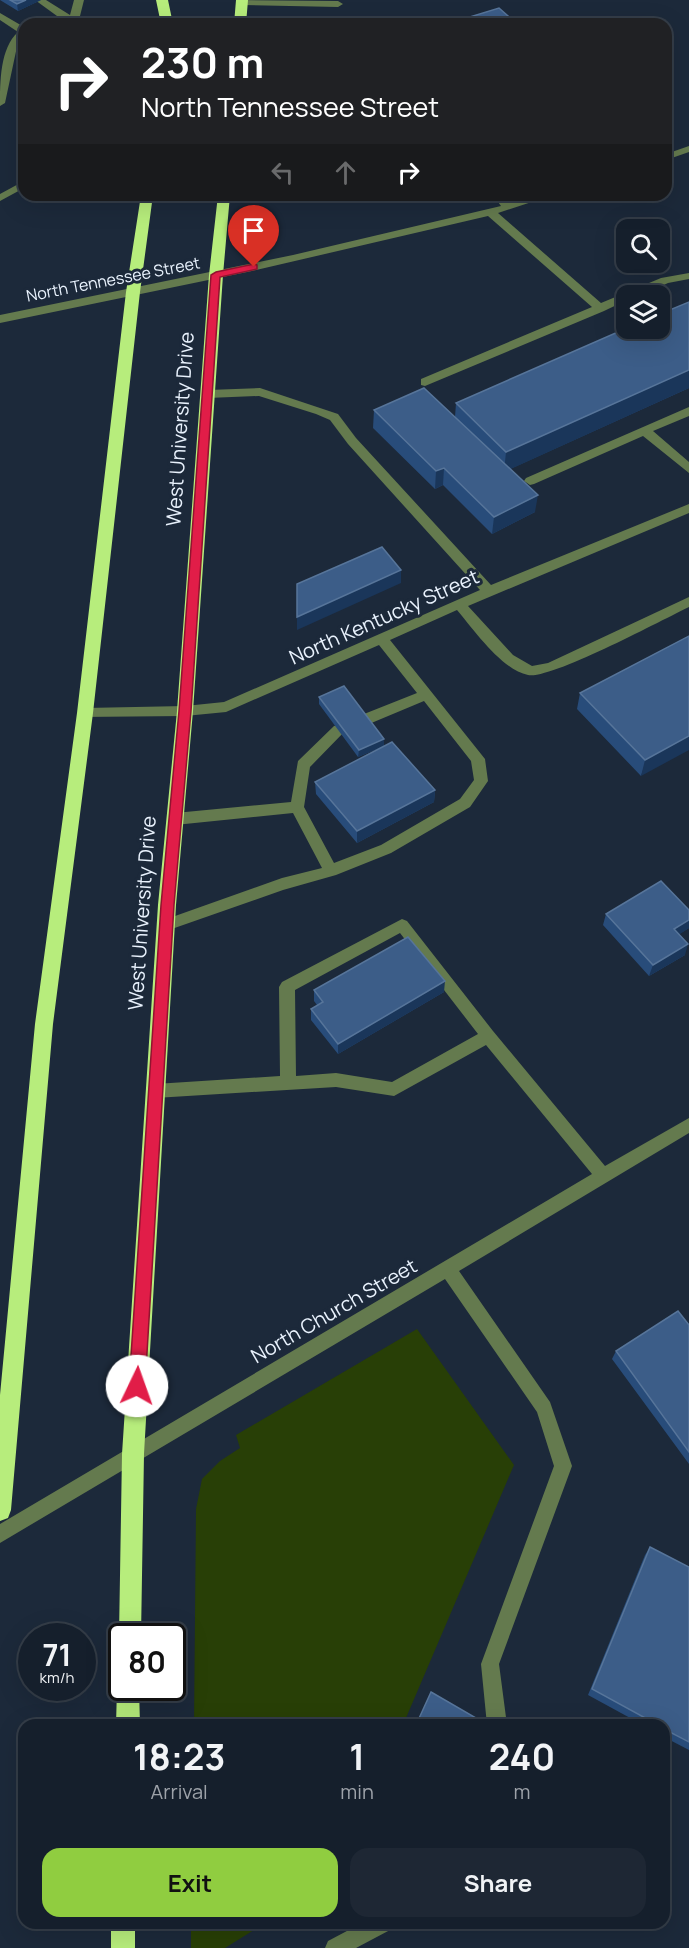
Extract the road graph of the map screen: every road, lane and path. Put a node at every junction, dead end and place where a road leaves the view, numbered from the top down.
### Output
1 (40, 0) edge
2 (79, 0) edge
3 (162, 0) edge
4 (170, 0) edge
5 (242, 1) edge
6 (338, 4) dead end
7 (0, 16) edge
8 (66, 18) edge
9 (74, 18) edge
10 (166, 18) edge
11 (168, 18) edge
12 (241, 18) edge
13 (18, 28) edge
14 (18, 36) edge
15 (0, 103) edge
16 (689, 149) edge
17 (672, 155) edge
18 (18, 188) edge
19 (0, 198) edge
20 (146, 201) edge
21 (223, 201) edge
22 (503, 201) edge
23 (530, 201) edge
24 (509, 208) junction
25 (491, 213) junction
26 (216, 275) junction
27 (689, 276) edge
28 (653, 285) edge
29 (133, 292) junction
30 (616, 301) edge
31 (600, 308) junction
32 (0, 319) edge
33 (425, 382) dead end
34 (208, 394) junction
35 (689, 411) edge
36 (645, 431) junction
37 (689, 469) edge
38 (530, 481) dead end
39 (689, 508) edge
40 (489, 591) junction
41 (689, 602) edge
42 (459, 604) junction
43 (381, 639) junction
44 (426, 695) junction
45 (185, 711) junction
46 (85, 713) junction
47 (364, 720) edge
48 (339, 730) edge
49 (297, 807) junction
50 (175, 819) junction
51 (331, 871) junction
52 (166, 925) junction
53 (488, 1036) junction
54 (288, 1083) junction
55 (155, 1091) junction
56 (689, 1125) edge
57 (603, 1176) junction
58 (448, 1269) junction
59 (133, 1454) junction
60 (0, 1510) edge
61 (0, 1534) edge
62 (130, 1623) edge
63 (128, 1701) edge
64 (128, 1719) edge
65 (496, 1719) edge
66 (123, 1929) edge
67 (371, 1929) edge
68 (123, 1948) edge
69 (335, 1948) edge

1 - 8 street
2 - 9 street
3 - 10 highway
4 - 11 highway
5 - 6 street
5 - 12 highway
7 - 13 street
14 - 15 street
16 - 17 street
18 - 19 street
20 - 29 highway
21 - 26 highway, West University Drive
22 - 24 street
23 - 24 street, North Tennessee Street
24 - 25 street, North Tennessee Street
25 - 26 street, North Tennessee Street
25 - 31 street
26 - 29 street, North Tennessee Street
26 - 34 highway, West University Drive
27 - 28 street
29 - 32 street, North Tennessee Street
29 - 46 highway
30 - 31 street
31 - 33 street
34 - 40 street
34 - 45 highway, West University Drive
35 - 36 street
36 - 37 street
36 - 38 street
39 - 40 street, North Kentucky Street
40 - 42 street, North Kentucky Street
41 - 42 street
42 - 43 street, North Kentucky Street
43 - 44 street
43 - 45 street, North Kentucky Street
44 - 47 street
44 - 51 street
45 - 46 street, North Kentucky Street
45 - 50 highway, West University Drive
46 - 60 highway
48 - 49 street
49 - 50 street
49 - 51 street
50 - 52 highway, West University Drive
51 - 52 street
52 - 55 highway, West University Drive
53 - 54 street
53 - 54 street
53 - 57 street
54 - 55 street
55 - 59 highway, West University Drive
56 - 57 street, North Church Street
57 - 58 street, North Church Street
58 - 59 street, North Church Street
58 - 65 street
59 - 61 street, North Church Street
59 - 62 highway, West University Drive
63 - 64 highway
66 - 68 highway
67 - 69 street

